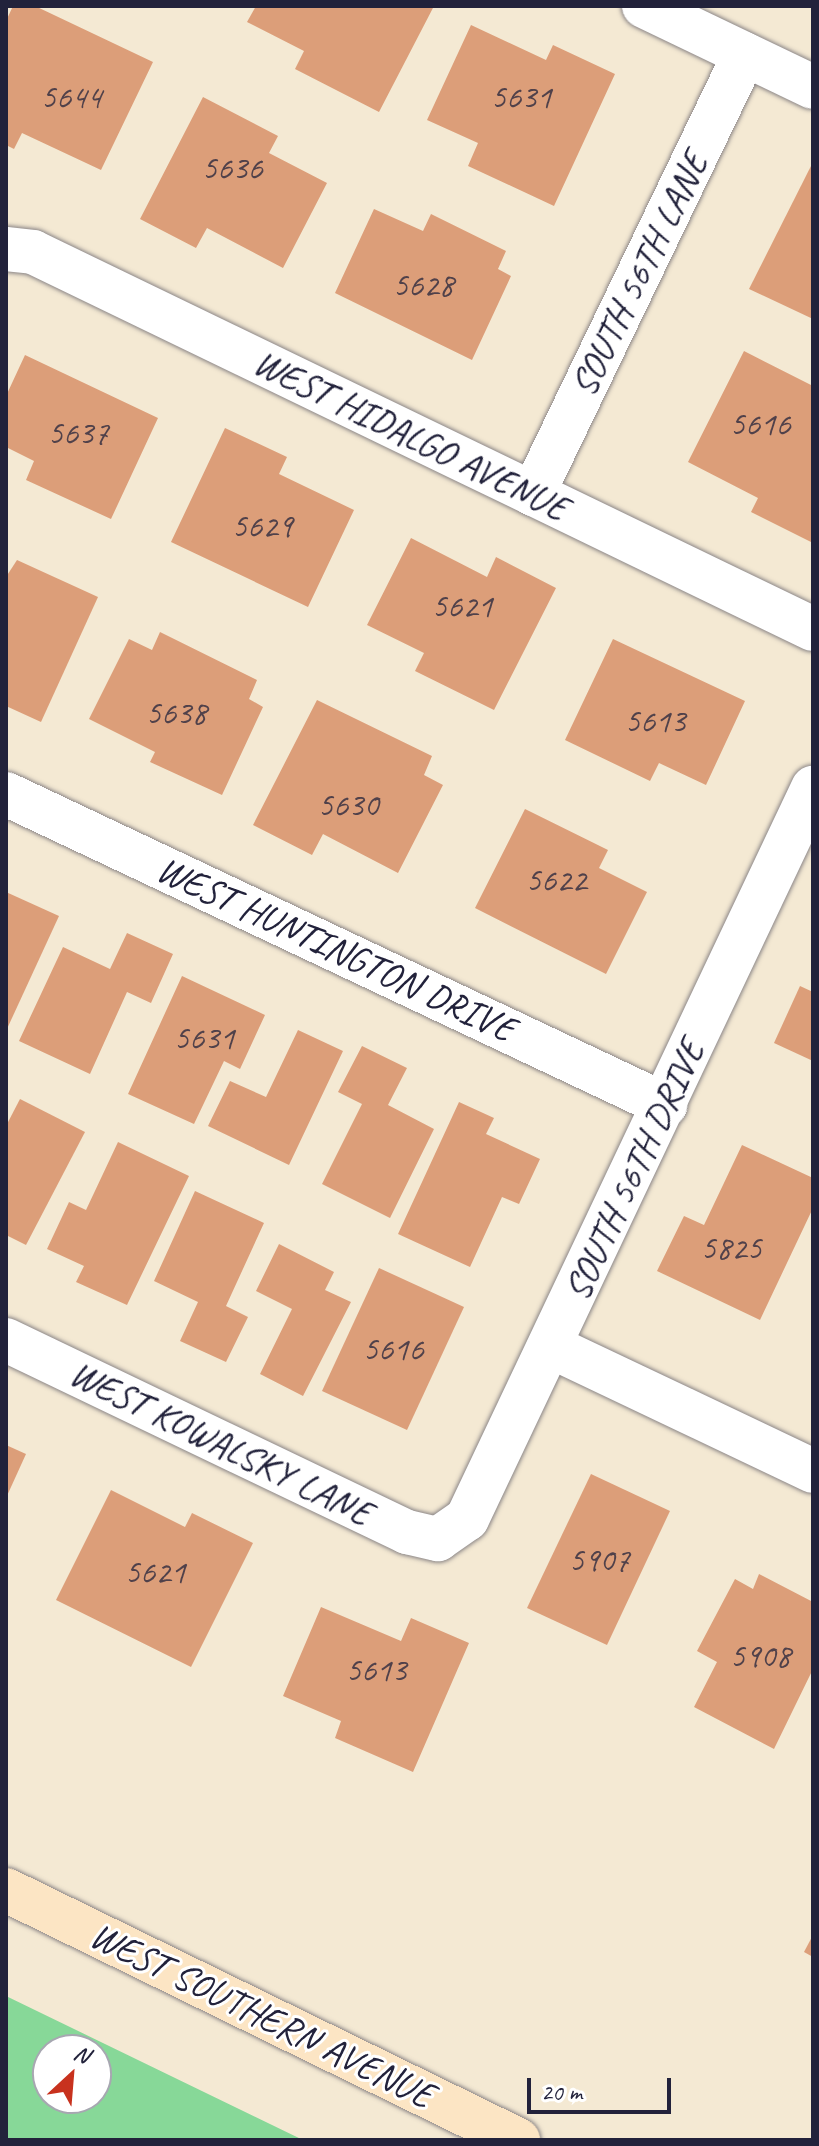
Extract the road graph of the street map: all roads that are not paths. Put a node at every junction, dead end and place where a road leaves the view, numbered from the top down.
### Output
1 (644, 6) edge
2 (745, 54) junction
3 (813, 87) edge
4 (6, 249) edge
5 (533, 494) junction
6 (813, 629) edge
7 (813, 788) edge
8 (6, 794) edge
9 (665, 1105) junction
10 (6, 1340) edge
11 (550, 1346) junction
12 (813, 1471) edge
13 (438, 1539) joint
14 (6, 1890) edge
15 (518, 2140) edge

1 - 2 street
2 - 3 street
2 - 5 street, SOUTH 56TH LANE
4 - 5 street, WEST HIDALGO AVENUE
5 - 6 street, WEST HIDALGO AVENUE
7 - 9 street, SOUTH 56TH DRIVE
8 - 9 street, WEST HUNTINGTON DRIVE
9 - 11 street, SOUTH 56TH DRIVE
10 - 13 street, WEST KOWALSKY LANE
11 - 12 street
11 - 13 street, SOUTH 56TH DRIVE
14 - 15 main road, WEST SOUTHERN AVENUE

